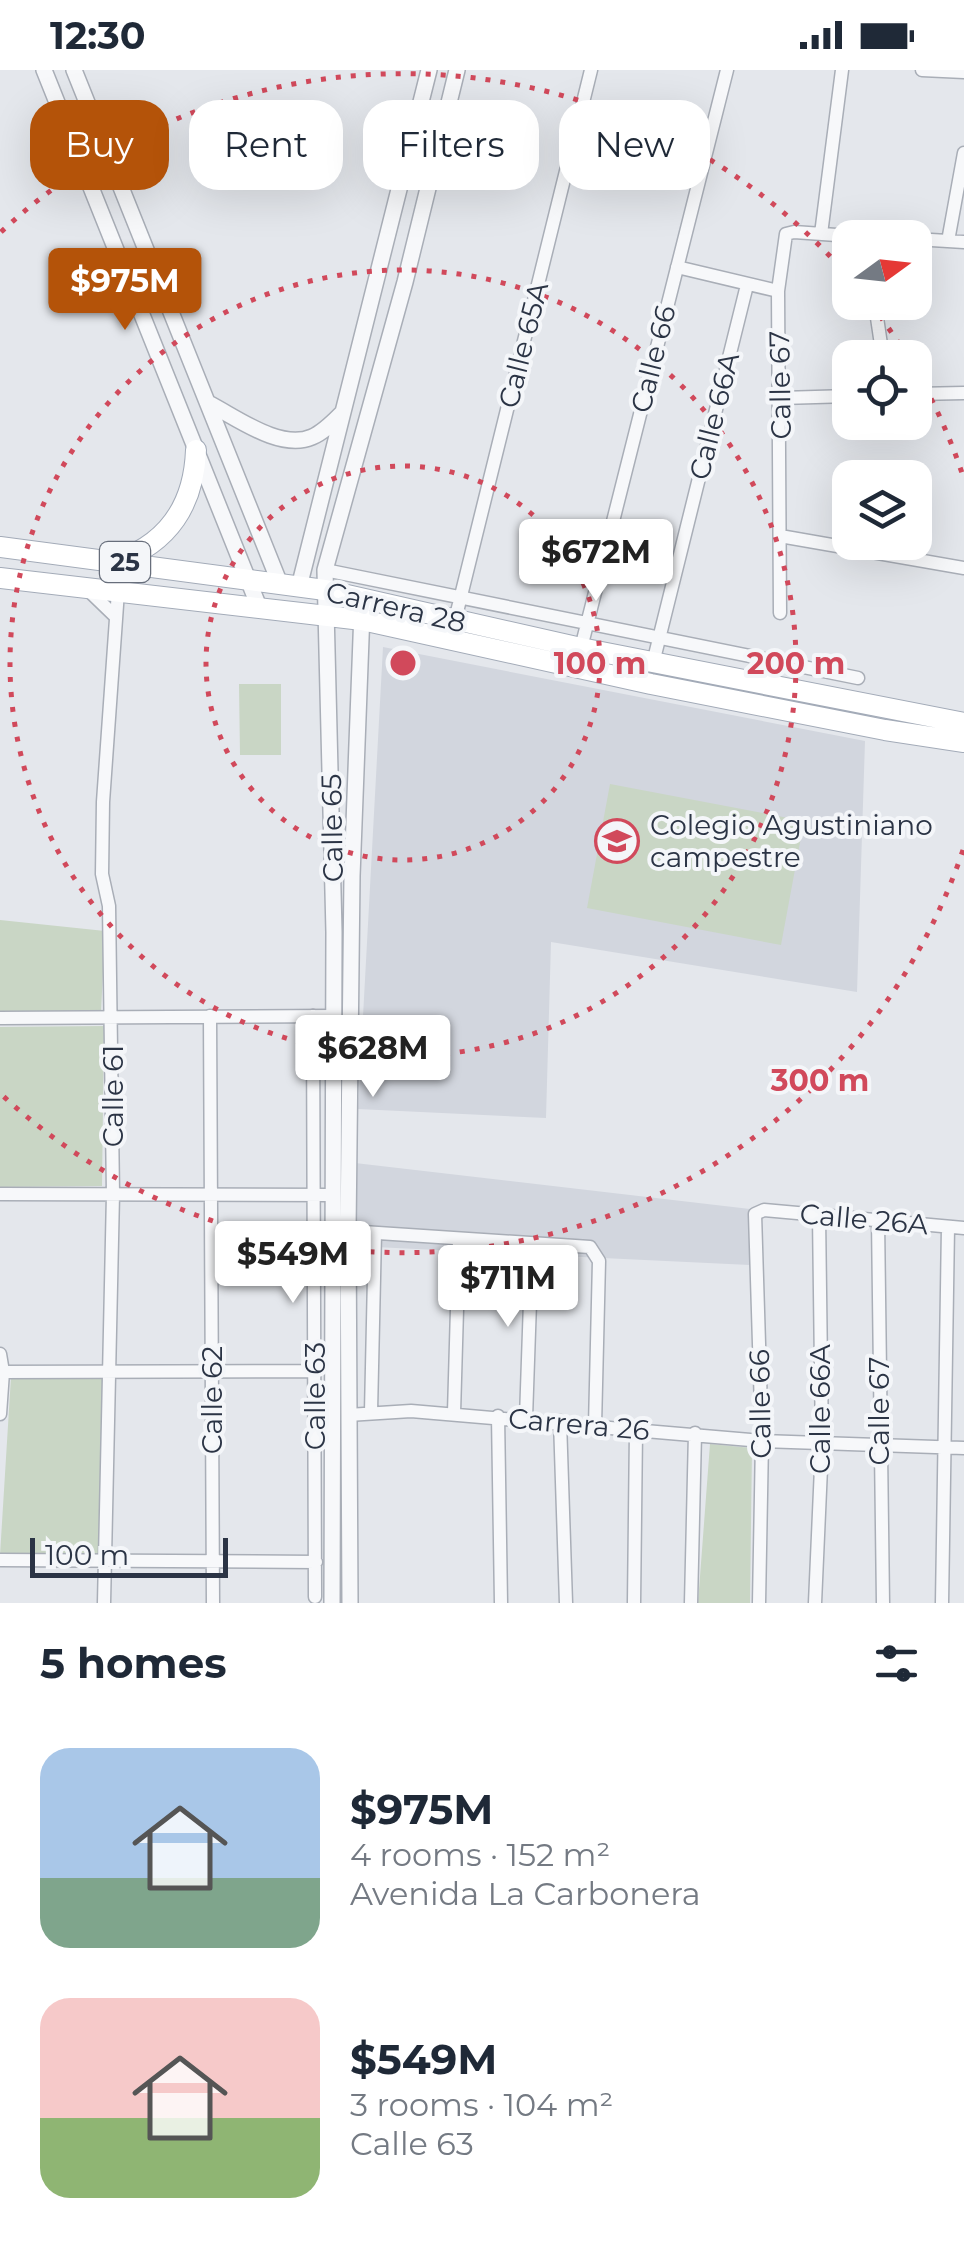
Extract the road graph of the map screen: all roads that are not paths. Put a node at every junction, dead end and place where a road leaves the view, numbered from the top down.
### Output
1 (44, 70) edge
2 (74, 70) edge
3 (430, 70) edge
4 (458, 70) edge
5 (591, 70) edge
6 (727, 70) edge
7 (842, 70) edge
8 (922, 70) edge
9 (964, 72) edge
10 (964, 153) edge
11 (821, 234) junction
12 (832, 235) edge
13 (932, 240) edge
14 (948, 241) junction
15 (964, 242) edge
16 (677, 267) junction
17 (747, 285) junction
18 (778, 291) junction
19 (964, 393) edge
20 (932, 394) edge
21 (832, 397) edge
22 (781, 398) junction
23 (208, 404) junction
24 (343, 412) junction
25 (196, 450) junction
26 (780, 536) junction
27 (0, 547) edge
28 (117, 561) junction
29 (964, 568) edge
30 (0, 578) edge
31 (249, 580) junction
32 (325, 580) junction
33 (290, 585) junction
34 (86, 588) junction
35 (118, 591) junction
36 (363, 597) junction
37 (259, 606) junction
38 (458, 610) junction
39 (780, 614) dead end
40 (326, 615) junction
41 (116, 617) junction
42 (362, 620) junction
43 (586, 624) junction
44 (659, 638) junction
45 (580, 648) junction
46 (653, 663) junction
47 (858, 678) dead end
48 (964, 723) edge
49 (964, 742) edge
50 (210, 1016) junction
51 (313, 1016) junction
52 (334, 1016) junction
53 (0, 1018) edge
54 (112, 1018) junction
55 (0, 1194) edge
56 (113, 1194) junction
57 (211, 1194) junction
58 (314, 1194) junction
59 (332, 1194) junction
60 (764, 1210) joint
61 (819, 1214) junction
62 (878, 1220) junction
63 (948, 1227) junction
64 (964, 1228) edge
65 (348, 1231) junction
66 (375, 1233) junction
67 (460, 1240) junction
68 (532, 1244) junction
69 (0, 1354) edge
70 (212, 1371) junction
71 (315, 1371) junction
72 (2, 1372) edge
73 (110, 1372) junction
74 (371, 1412) junction
75 (454, 1413) junction
76 (0, 1414) edge
77 (348, 1414) junction
78 (498, 1416) junction
79 (526, 1418) junction
80 (560, 1422) junction
81 (595, 1426) junction
82 (636, 1430) junction
83 (695, 1434) junction
84 (762, 1440) junction
85 (822, 1444) junction
86 (879, 1446) junction
87 (944, 1446) junction
88 (964, 1448) edge
89 (0, 1560) edge
90 (213, 1561) junction
91 (316, 1562) junction
92 (107, 1563) junction
93 (315, 1597) dead end
94 (104, 1602) edge
95 (213, 1603) edge
96 (332, 1603) edge
97 (350, 1603) edge
98 (501, 1603) edge
99 (566, 1603) edge
100 (634, 1603) edge
101 (691, 1603) edge
102 (759, 1603) edge
103 (815, 1603) edge
104 (882, 1603) edge
105 (942, 1603) edge

1 - 25 street
2 - 23 street
3 - 24 street
4 - 32 street, Calle 65
5 - 38 street, Calle 65A
6 - 16 street, Calle 66
7 - 11 street
8 - 9 street
10 - 14 street
11 - 12 street
11 - 18 street, Calle 67
13 - 14 street
14 - 15 street
16 - 17 street
16 - 43 street, Calle 66
17 - 18 street
17 - 44 street, Calle 66A
18 - 22 street, Calle 67
19 - 20 street
21 - 22 street
22 - 26 street, Calle 67
23 - 24 street
23 - 33 street
24 - 33 street
25 - 28 main road
25 - 31 street
26 - 29 street
26 - 39 street, Calle 67
27 - 28 main road, Carrera 28 / 25
28 - 31 main road, Carrera 28 / 25
30 - 34 main road, Carrera 28 / 25
31 - 33 main road, Carrera 28 / 25
31 - 37 street
32 - 33 main road, Carrera 28 / 25
32 - 36 main road, Carrera 28 / 25
32 - 38 street
32 - 40 street, Calle 65
34 - 35 main road, Carrera 28 / 25
34 - 41 street
35 - 37 main road, Carrera 28 / 25
35 - 41 street, Calle 61
36 - 38 main road, Carrera 28 / 25
36 - 42 street, Calle 65
37 - 40 main road, Carrera 28 / 25
38 - 43 street
38 - 45 main road, Carrera 28 / 25
40 - 42 main road, Carrera 28 / 25
40 - 52 street, Calle 65
41 - 54 street, Calle 61
42 - 49 main road, Carrera 28 / 25
42 - 65 street, Calle 65
43 - 44 street
43 - 45 street, Calle 66
44 - 46 street, Calle 66A
44 - 47 street
45 - 46 main road, Carrera 28 / 25
46 - 48 main road, Carrera 28 / 25
50 - 51 street
50 - 54 street
50 - 57 street, Calle 62
51 - 52 street
51 - 58 street, Calle 63
52 - 59 street, Calle 65
53 - 54 street
54 - 56 street, Calle 61
55 - 56 street
56 - 57 street
56 - 73 street, Calle 61
57 - 58 street
57 - 70 street, Calle 62
58 - 59 street
58 - 71 street, Calle 63
59 - 96 street, Calle 65
60 - 61 street, Calle 26A
60 - 84 street, Calle 66
61 - 62 street, Calle 26A
61 - 85 street, Calle 66A
62 - 63 street, Calle 26A
62 - 86 street, Calle 67
63 - 64 street, Calle 26A
63 - 87 street
65 - 66 street
65 - 77 street, Calle 65
66 - 67 street
66 - 74 street
67 - 68 street
67 - 75 street
68 - 79 street
68 - 81 street
69 - 72 street
70 - 71 street
70 - 73 street
70 - 90 street, Calle 62
71 - 91 street, Calle 63
72 - 73 street
72 - 76 street
73 - 92 street, Calle 61
74 - 75 street, Carrera 26
74 - 77 street, Carrera 26
75 - 78 street, Carrera 26
77 - 97 street, Calle 65
78 - 79 street, Carrera 26
78 - 98 street
79 - 80 street, Carrera 26
80 - 81 street, Carrera 26
80 - 99 street
81 - 82 street, Carrera 26
82 - 83 street, Carrera 26
82 - 100 street
83 - 84 street, Carrera 26
83 - 101 street
84 - 85 street, Carrera 26
84 - 102 street, Calle 66
85 - 86 street, Carrera 26
85 - 103 street, Calle 66A
86 - 87 street, Carrera 26
86 - 104 street, Calle 67
87 - 88 street, Carrera 26
87 - 105 street
89 - 92 street
90 - 91 street
90 - 92 street
90 - 95 street, Calle 62
91 - 93 street, Calle 63
92 - 94 street, Calle 61

